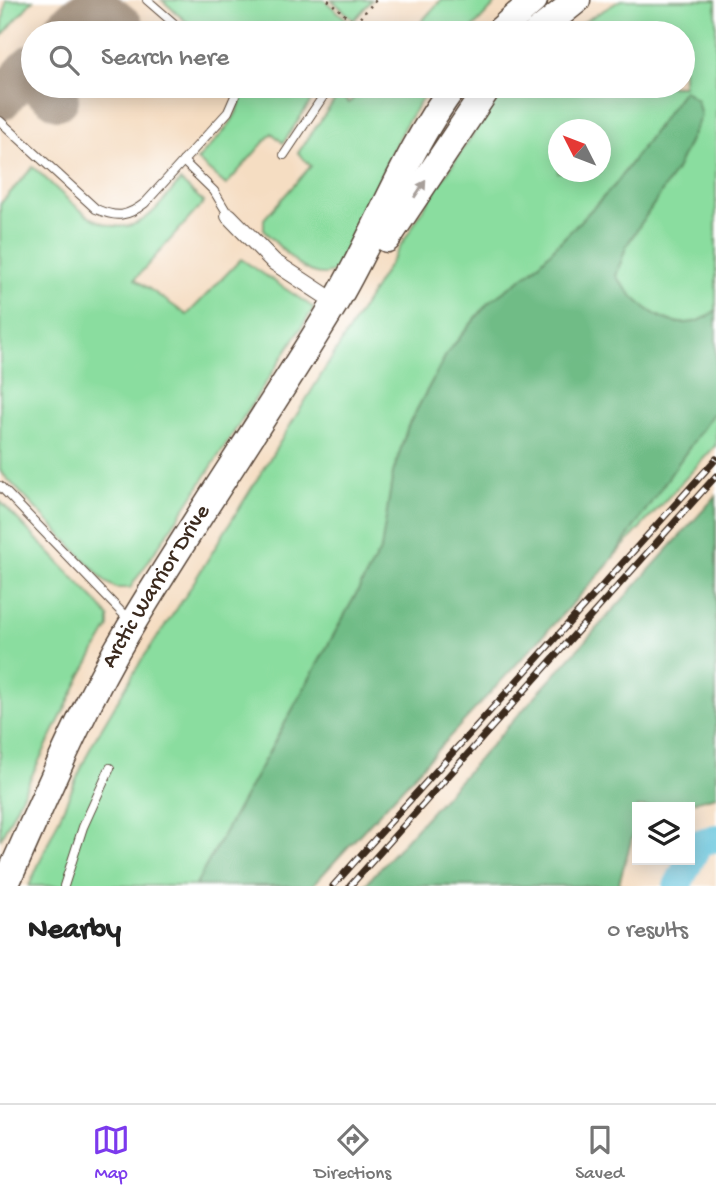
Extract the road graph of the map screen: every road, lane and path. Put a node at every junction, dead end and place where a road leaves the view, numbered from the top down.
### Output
1 (147, 0) edge
2 (328, 0) edge
3 (376, 0) edge
4 (534, 0) edge
5 (577, 0) edge
6 (171, 21) edge
7 (352, 21) edge
8 (356, 21) edge
9 (510, 21) edge
10 (551, 21) edge
11 (235, 98) edge
12 (322, 98) edge
13 (446, 98) edge
14 (481, 98) edge
15 (0, 121) edge
16 (284, 155) dead end
17 (183, 161) junction
18 (229, 216) joint
19 (335, 302) junction
20 (0, 486) edge
21 (132, 624) junction
22 (110, 768) dead end
23 (5, 886) edge
24 (64, 886) edge

1 - 6 lane
2 - 7 path
3 - 8 path
4 - 9 main road
5 - 10 main road
11 - 17 lane
12 - 16 lane
13 - 19 main road, Arctic Warrior Drive
19 -> 14 main road, Arctic Warrior Drive
15 - 17 lane
17 - 18 lane
18 - 19 street
19 - 21 main road, Arctic Warrior Drive
20 - 21 lane
21 - 23 main road, Arctic Warrior Drive
22 - 24 lane

